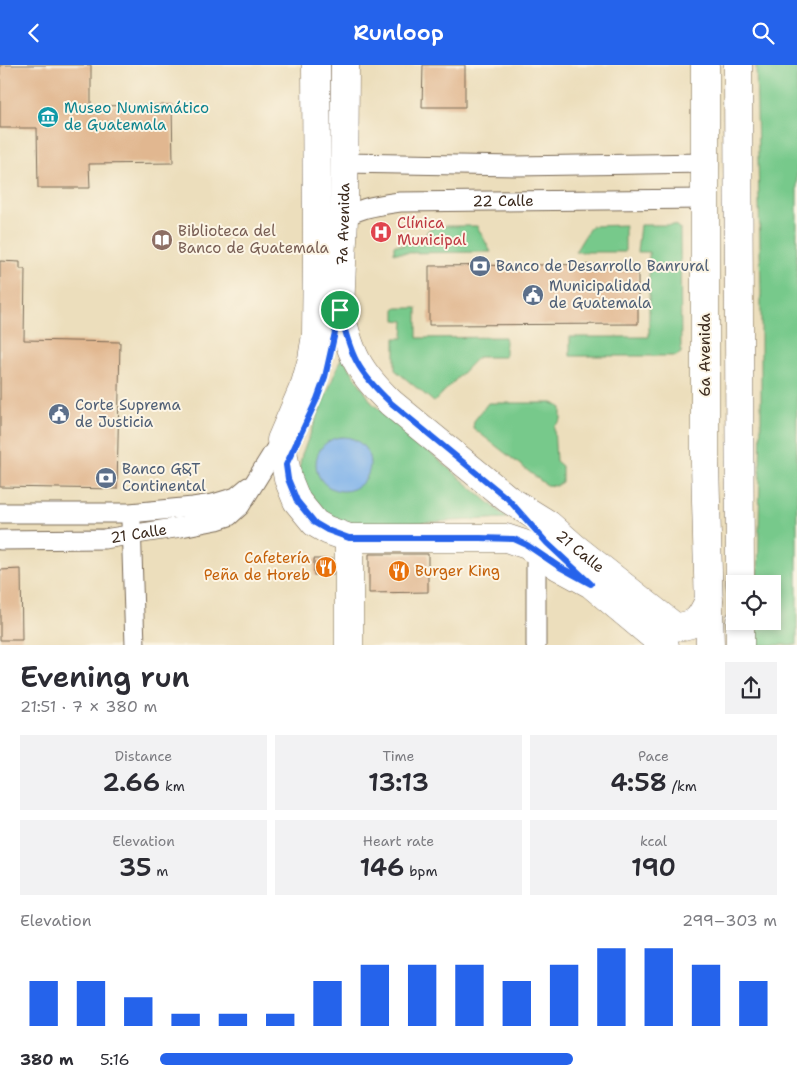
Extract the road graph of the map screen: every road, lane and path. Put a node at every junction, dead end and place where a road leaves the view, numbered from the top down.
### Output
1 (316, 65) edge
2 (344, 65) edge
3 (705, 65) edge
4 (738, 65) edge
5 (344, 163) junction
6 (706, 163) junction
7 (706, 199) junction
8 (344, 217) junction
9 (317, 247) junction
10 (340, 310) junction
11 (283, 452) junction
12 (257, 479) junction
13 (508, 499) junction
14 (0, 513) edge
15 (130, 513) junction
16 (132, 534) junction
17 (349, 538) junction
18 (0, 540) edge
19 (536, 551) junction
20 (740, 575) edge
21 (591, 584) junction
22 (708, 600) junction
23 (740, 630) edge
24 (714, 642) edge
25 (135, 645) edge
26 (349, 645) edge
27 (536, 645) edge
28 (666, 645) edge
29 (740, 645) edge

1 - 9 main road, 7a Avenida
2 - 5 main road, 7a Avenida
3 - 6 main road, 6a Avenida
4 - 20 main road
5 - 6 street
5 - 8 main road, 7a Avenida
6 - 7 main road, 6a Avenida
7 - 8 street, 22 Calle
7 - 22 main road, 6a Avenida
8 - 9 street, 22 Calle
8 - 10 main road, 7a Avenida
9 - 11 main road, 7a Avenida
10 - 11 main road, 7a Avenida
10 - 13 main road, 21 Calle
11 - 12 street, 21 Calle
11 - 17 main road
12 - 15 street, 21 Calle
12 - 16 street, 21 Calle
13 - 21 main road
13 - 22 main road, 21 Calle
14 - 15 street, 21 Calle
15 - 16 street
16 - 18 street, 21 Calle
16 - 25 street
17 - 19 main road, 21 Calle
17 - 26 main road
19 - 21 main road, 21 Calle
19 - 27 street
21 - 28 main road, 21 Calle
22 - 24 main road, 6a Avenida
23 - 29 main road

